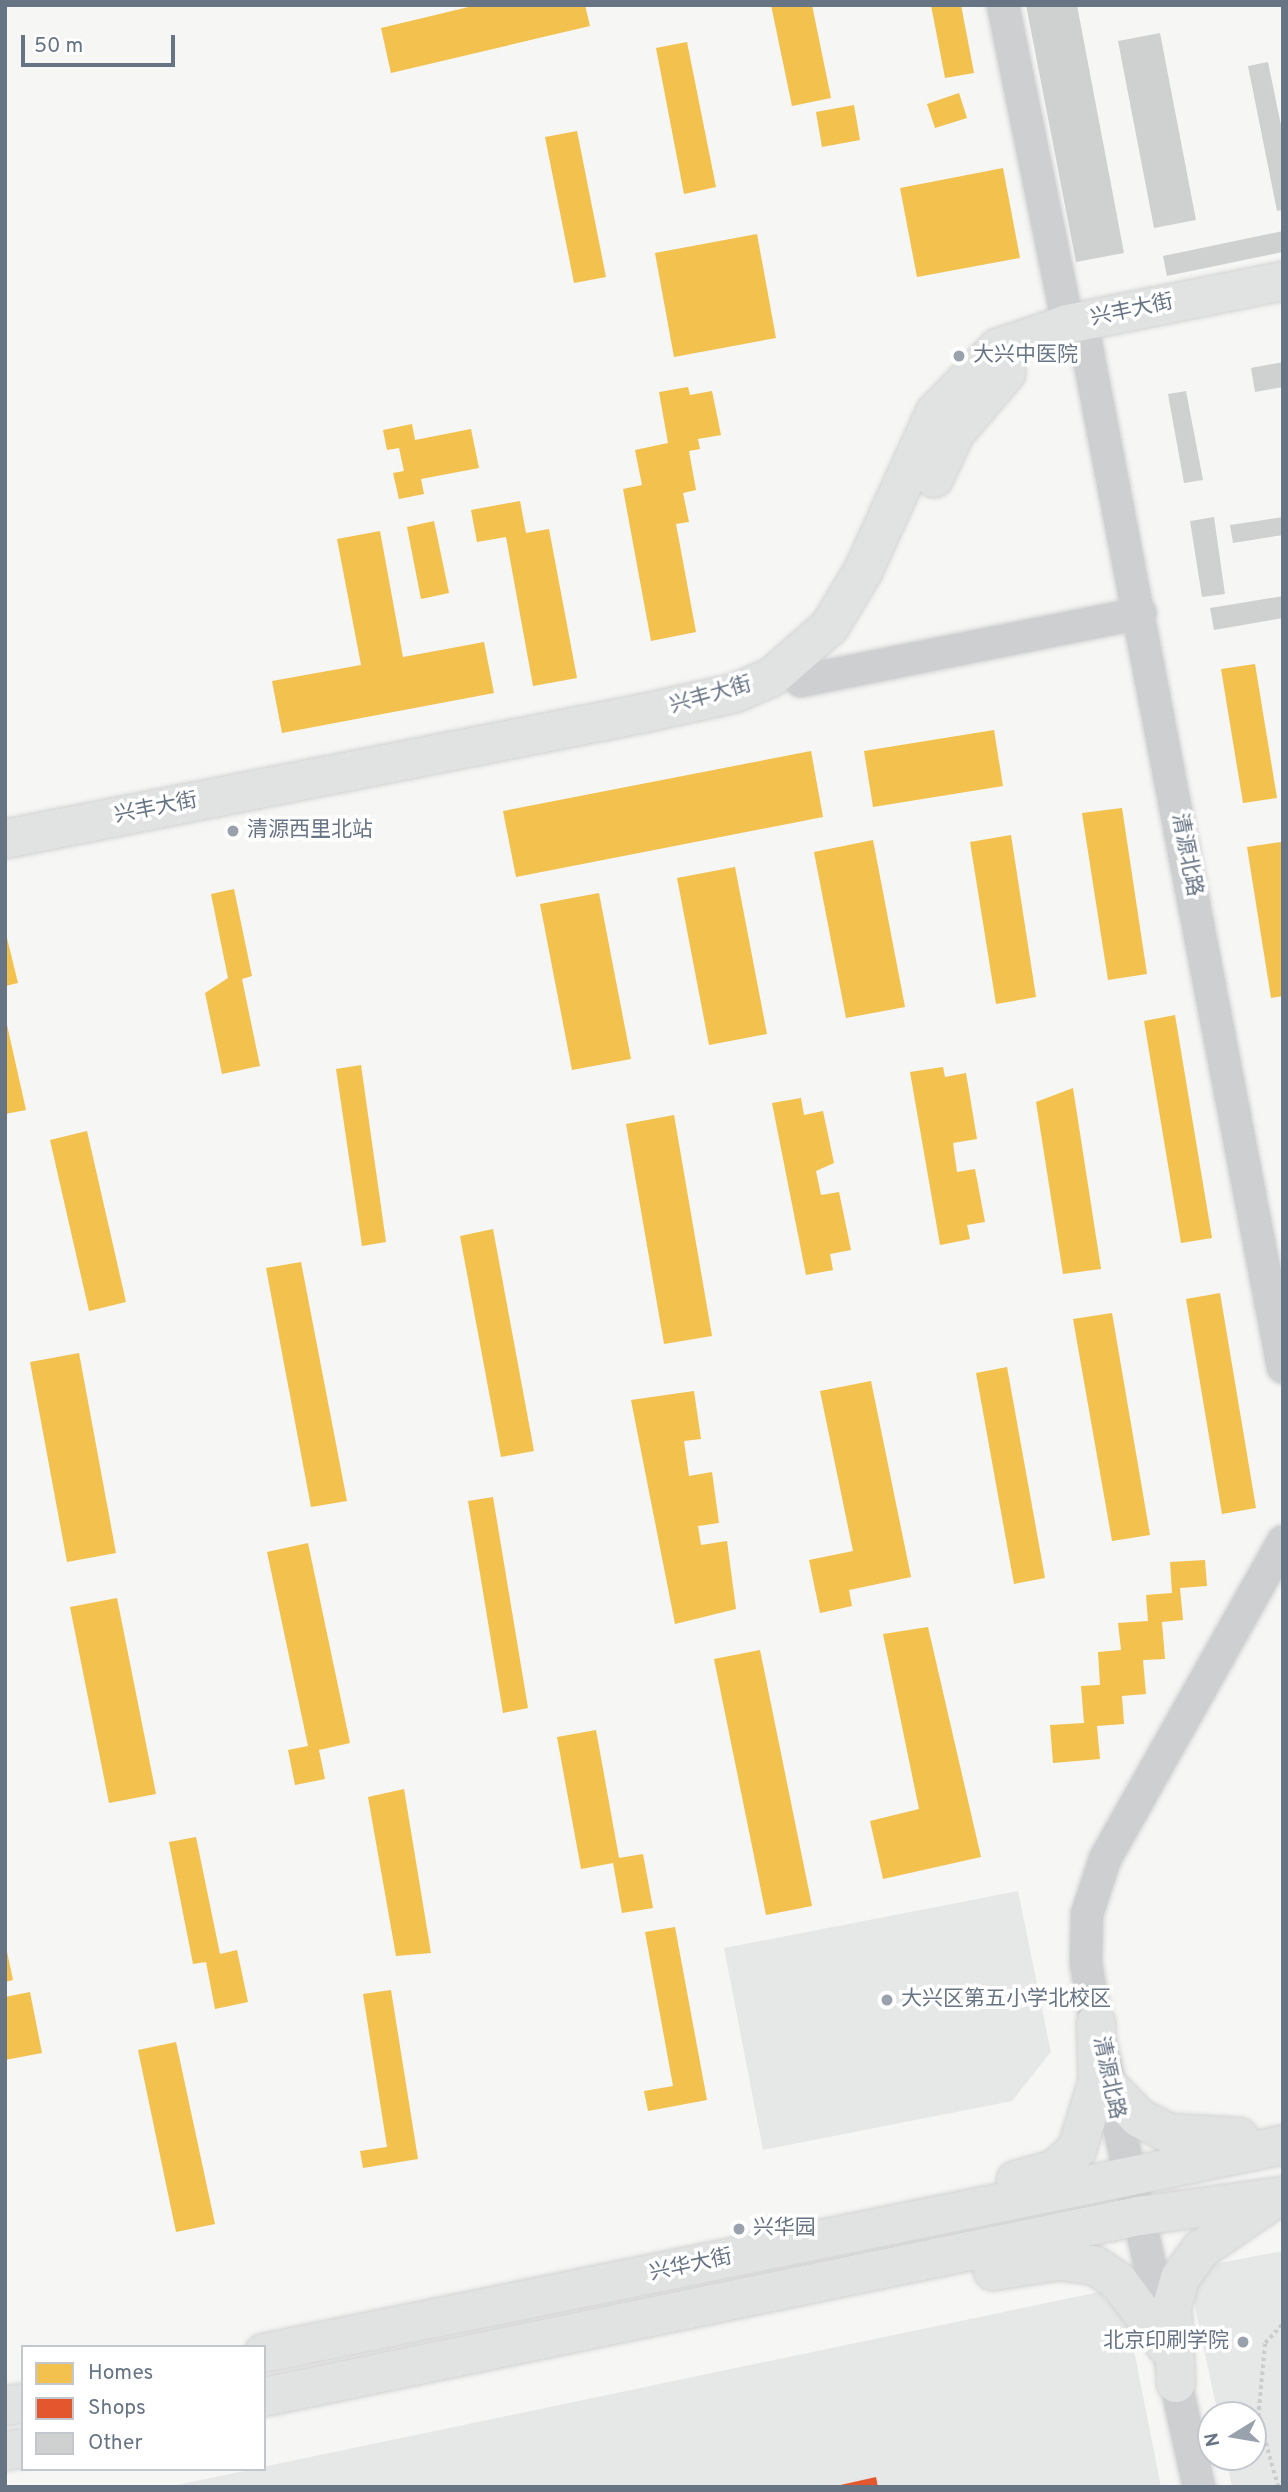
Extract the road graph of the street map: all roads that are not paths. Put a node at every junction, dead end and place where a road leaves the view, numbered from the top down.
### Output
1 (1003, 5) edge
2 (1283, 281) edge
3 (1283, 303) edge
4 (1077, 334) junction
5 (1140, 613) junction
6 (802, 681) junction
7 (5, 839) edge
8 (5, 865) edge
9 (1283, 1367) edge
10 (1283, 1542) edge
11 (1096, 2023) junction
12 (1111, 2089) junction
13 (1283, 2136) edge
14 (1283, 2145) edge
15 (1130, 2176) junction
16 (1280, 2197) edge
17 (1139, 2216) junction
18 (927, 2218) junction
19 (915, 2262) junction
20 (266, 2353) edge
21 (1172, 2366) junction
22 (266, 2397) edge
23 (1199, 2487) edge

1 - 4 street, 清源北路
2 - 4 main road, 兴丰大街
3 - 4 main road, 兴丰大街
4 - 5 street, 清源北路
4 - 6 main road, 兴丰大街
4 - 7 main road, 兴丰大街
5 - 6 street
5 - 9 street, 清源北路
6 - 8 main road, 兴丰大街
10 - 11 street, 清源北路
11 - 12 street, 清源北路
11 - 18 main road
12 - 13 main road
12 - 15 street, 清源北路
14 - 15 main road, 兴华大街
15 - 17 street, 清源北路
15 - 18 main road, 兴华大街
16 - 17 main road, 兴华大街
16 - 21 main road
17 - 19 main road, 兴华大街
17 - 21 street, 清源北路
18 - 20 main road, 兴华大街
19 - 21 main road
19 - 22 main road, 兴华大街
21 - 23 street, 清源北路

